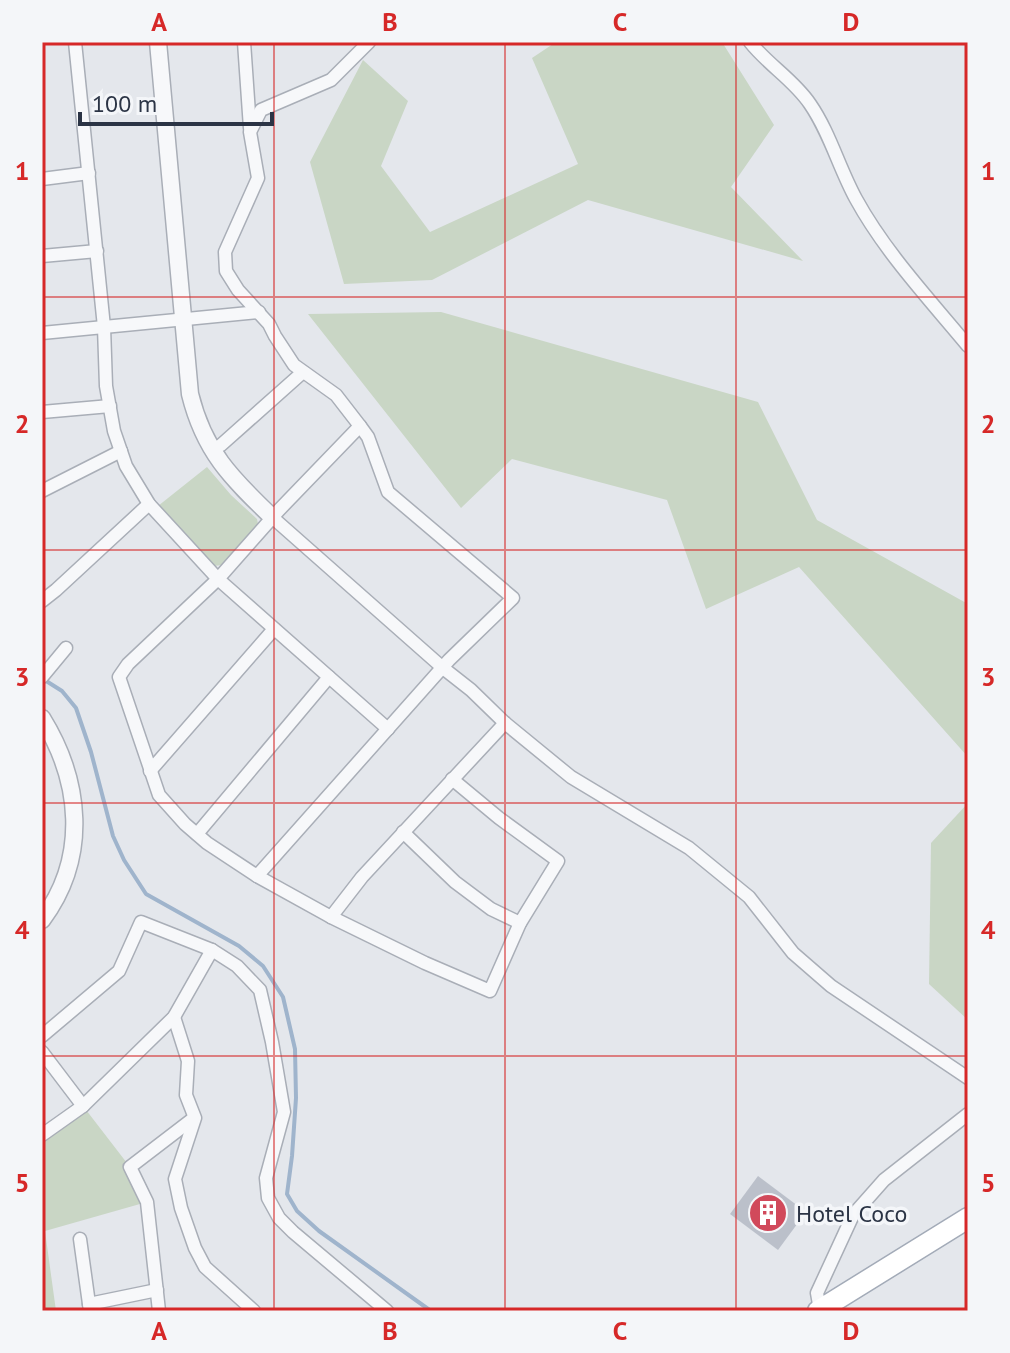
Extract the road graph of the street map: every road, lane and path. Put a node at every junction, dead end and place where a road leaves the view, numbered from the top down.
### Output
1 (75, 42) edge
2 (158, 42) edge
3 (244, 42) edge
4 (369, 42) edge
5 (750, 42) edge
6 (250, 132) junction
7 (89, 173) junction
8 (42, 179) edge
9 (97, 251) junction
10 (42, 256) edge
11 (259, 312) junction
12 (182, 319) junction
13 (104, 327) junction
14 (42, 333) edge
15 (968, 346) edge
16 (303, 372) junction
17 (110, 406) junction
18 (42, 412) edge
19 (360, 426) junction
20 (212, 450) junction
21 (121, 451) junction
22 (42, 491) edge
23 (149, 504) junction
24 (272, 517) junction
25 (218, 579) junction
26 (42, 601) edge
27 (274, 629) junction
28 (66, 648) dead end
29 (443, 668) junction
30 (42, 677) edge
31 (329, 677) junction
32 (42, 718) edge
33 (505, 723) junction
34 (388, 729) junction
35 (150, 771) junction
36 (452, 779) junction
37 (403, 832) junction
38 (197, 834) junction
39 (257, 876) junction
40 (331, 917) junction
41 (42, 920) edge
42 (520, 923) junction
43 (212, 950) junction
44 (174, 1017) junction
45 (42, 1036) edge
46 (42, 1052) edge
47 (968, 1078) edge
48 (83, 1106) junction
49 (968, 1114) edge
50 (195, 1118) junction
51 (42, 1135) edge
52 (968, 1218) edge
53 (80, 1239) dead end
54 (157, 1290) junction
55 (89, 1307) edge
56 (819, 1310) edge
57 (159, 1311) edge
58 (254, 1311) edge
59 (387, 1311) edge

1 - 7 street
2 - 12 street
3 - 6 street
4 - 6 street
5 - 15 street
6 - 11 street
7 - 8 street
7 - 9 street
9 - 10 street
9 - 13 street
11 - 12 street
11 - 16 street
12 - 13 street
12 - 20 street
13 - 14 street
13 - 17 street
16 - 19 street
16 - 20 street
17 - 18 street
17 - 21 street
19 - 24 street
19 - 29 street
20 - 24 street
21 - 22 street
21 - 23 street
23 - 25 street
23 - 26 street
24 - 25 street
24 - 29 street
25 - 27 street
25 - 35 street
27 - 31 street
27 - 35 street
28 - 30 street
29 - 33 street
29 - 34 street
31 - 34 street
31 - 38 street
32 - 41 street
33 - 36 street
33 - 47 street
34 - 39 street
35 - 38 street
36 - 37 street
36 - 42 street
37 - 40 street
37 - 42 street
38 - 39 street
39 - 40 street
40 - 42 street
43 - 44 street
43 - 45 street
43 - 59 street
44 - 48 street
44 - 50 street
46 - 48 street
48 - 51 street
49 - 56 street
50 - 54 street
50 - 58 street
52 - 56 main road
53 - 55 street
54 - 55 street
54 - 57 street

